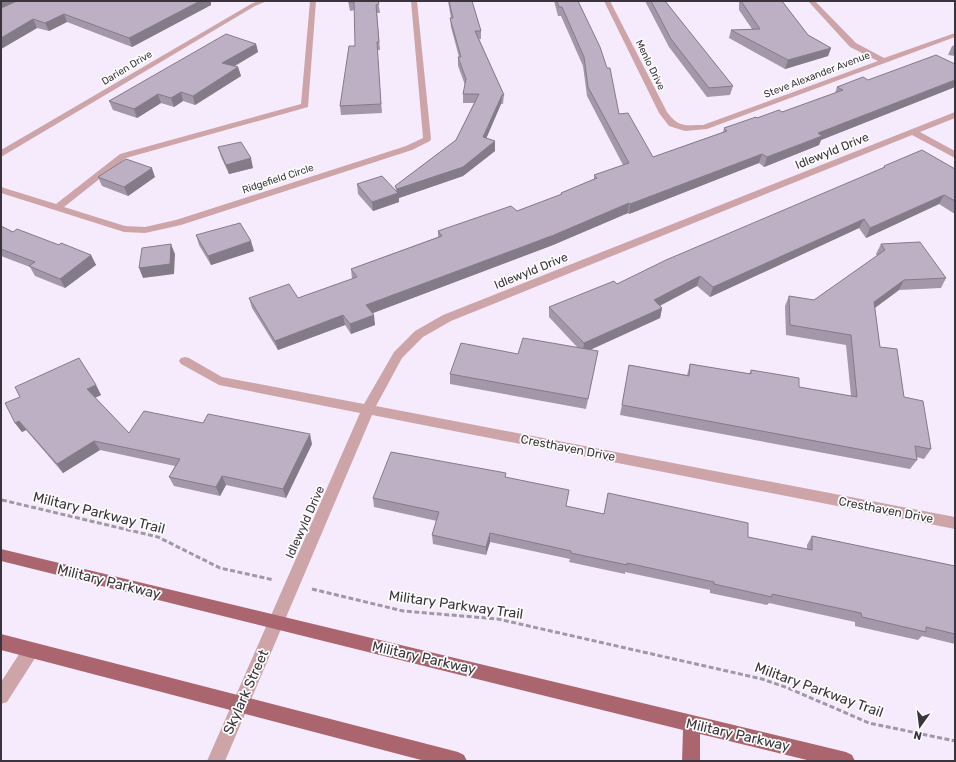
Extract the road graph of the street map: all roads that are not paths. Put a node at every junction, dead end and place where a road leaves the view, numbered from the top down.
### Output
1 (264, 1) edge
2 (313, 1) edge
3 (414, 1) edge
4 (607, 1) edge
5 (811, 1) edge
6 (955, 35) edge
7 (882, 60) junction
8 (955, 115) edge
9 (685, 128) joint
10 (913, 132) junction
11 (1, 154) edge
12 (955, 155) edge
13 (1, 190) edge
14 (57, 208) junction
15 (185, 361) dead end
16 (368, 410) junction
17 (955, 523) edge
18 (1, 555) edge
19 (276, 623) junction
20 (1, 642) edge
21 (31, 650) junction
22 (1, 696) edge
23 (239, 706) junction
24 (692, 724) junction
25 (216, 761) edge
26 (458, 761) edge
27 (692, 761) edge
28 (846, 761) edge

1 - 11 street, Darien Drive
2 - 14 street
3 - 14 street, Ridgefield Circle
4 - 9 street, Menlo Drive
5 - 7 street
6 - 7 street, Steve Alexander Avenue
7 - 9 street, Steve Alexander Avenue
8 - 10 street, Idlewyld Drive
10 - 12 street
10 - 16 street, Idlewyld Drive
13 - 14 street, Ridgefield Circle
15 - 16 street, Cresthaven Drive
16 - 17 street, Cresthaven Drive
16 - 19 street, Idlewyld Drive
18 - 19 main road, Military Parkway
19 - 23 street, Skylark Street
19 - 24 main road, Military Parkway
20 - 21 main road
21 - 22 street
21 - 23 main road
23 - 25 street, Skylark Street
23 - 26 main road
24 - 27 main road
24 - 28 main road, Military Parkway

